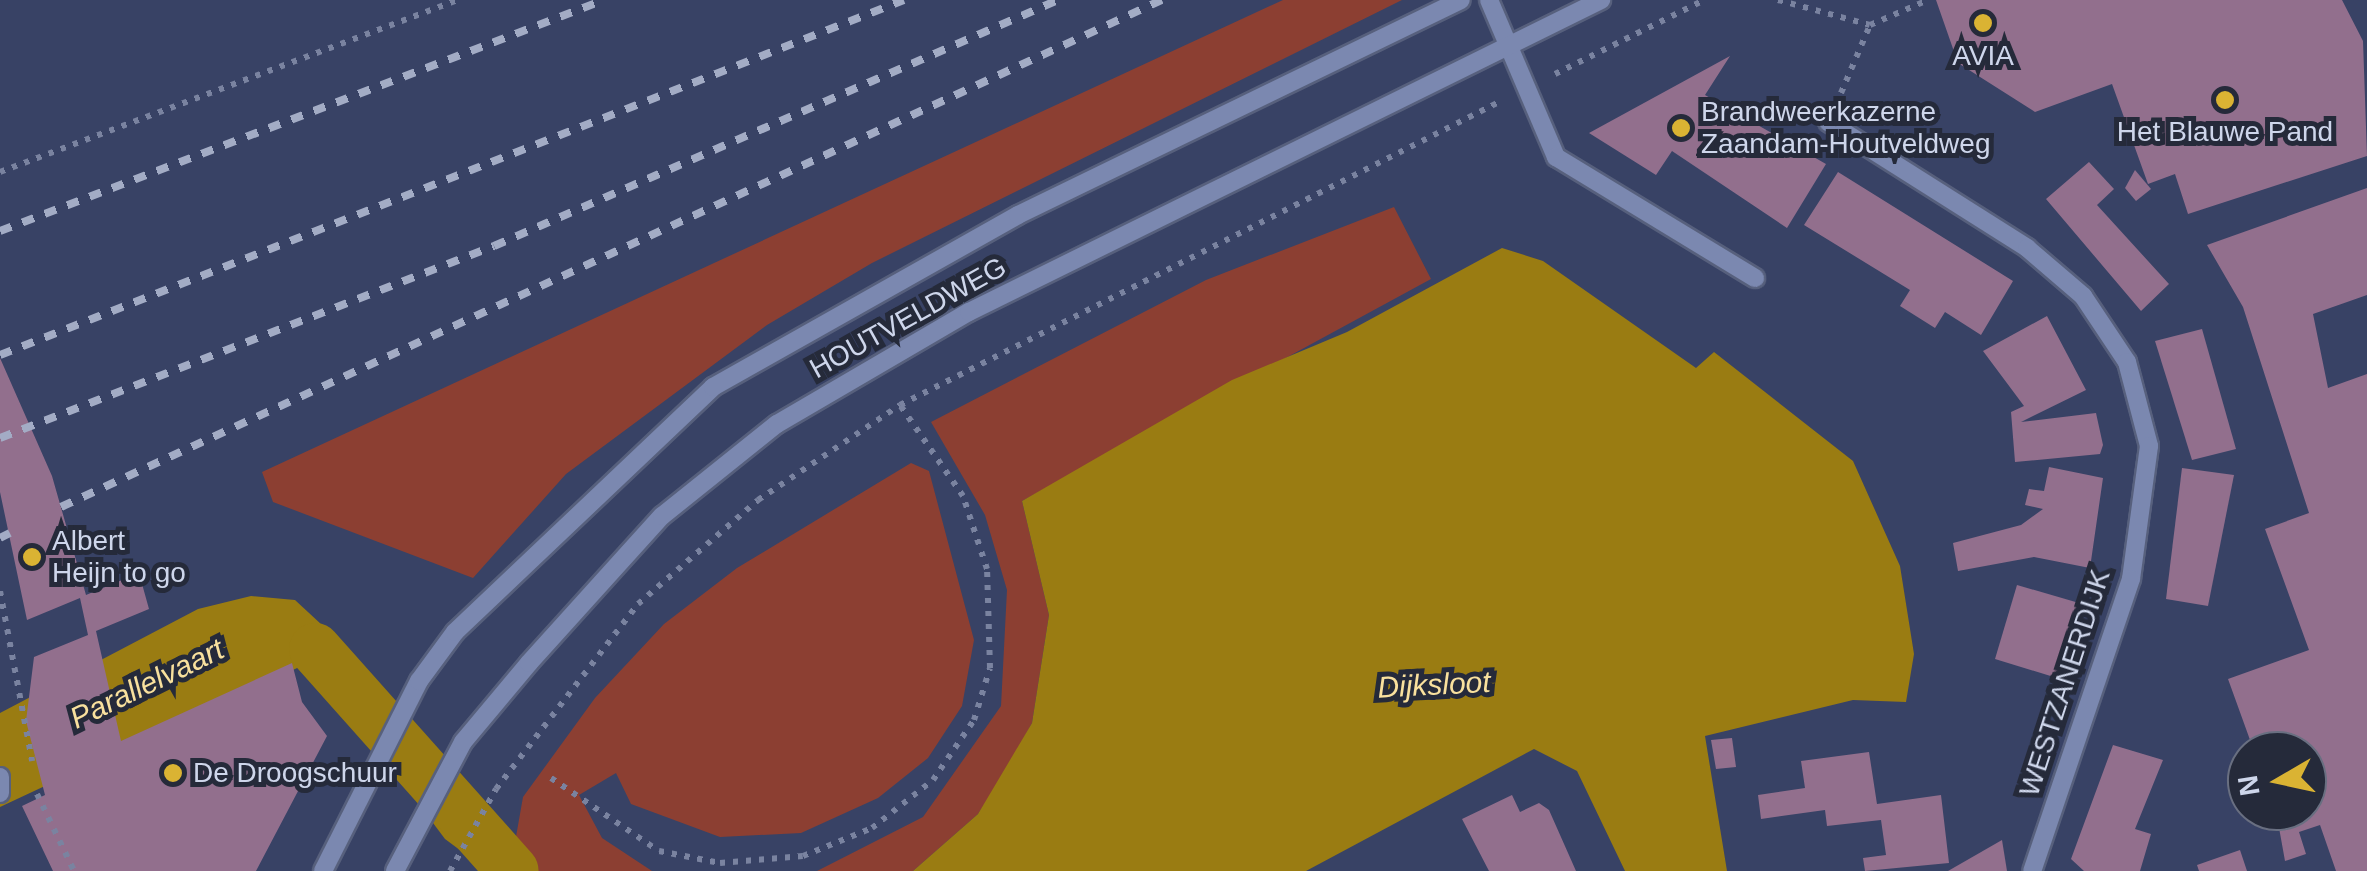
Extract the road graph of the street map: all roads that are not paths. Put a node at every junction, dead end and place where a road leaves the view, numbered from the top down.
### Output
1 (1460, 0) edge
2 (1488, 0) edge
3 (1601, 0) edge
4 (1509, 47) junction
5 (1828, 122) dead end
6 (1755, 278) dead end
7 (0, 777) edge
8 (0, 793) edge
9 (323, 871) edge
10 (394, 871) edge
11 (2032, 871) edge

1 - 9 street, HOUTVELDWEG
2 - 4 street
3 - 4 street, HOUTVELDWEG
4 - 6 street
4 - 10 street, HOUTVELDWEG
5 - 11 street, WESTZANERDIJK
7 - 8 street

